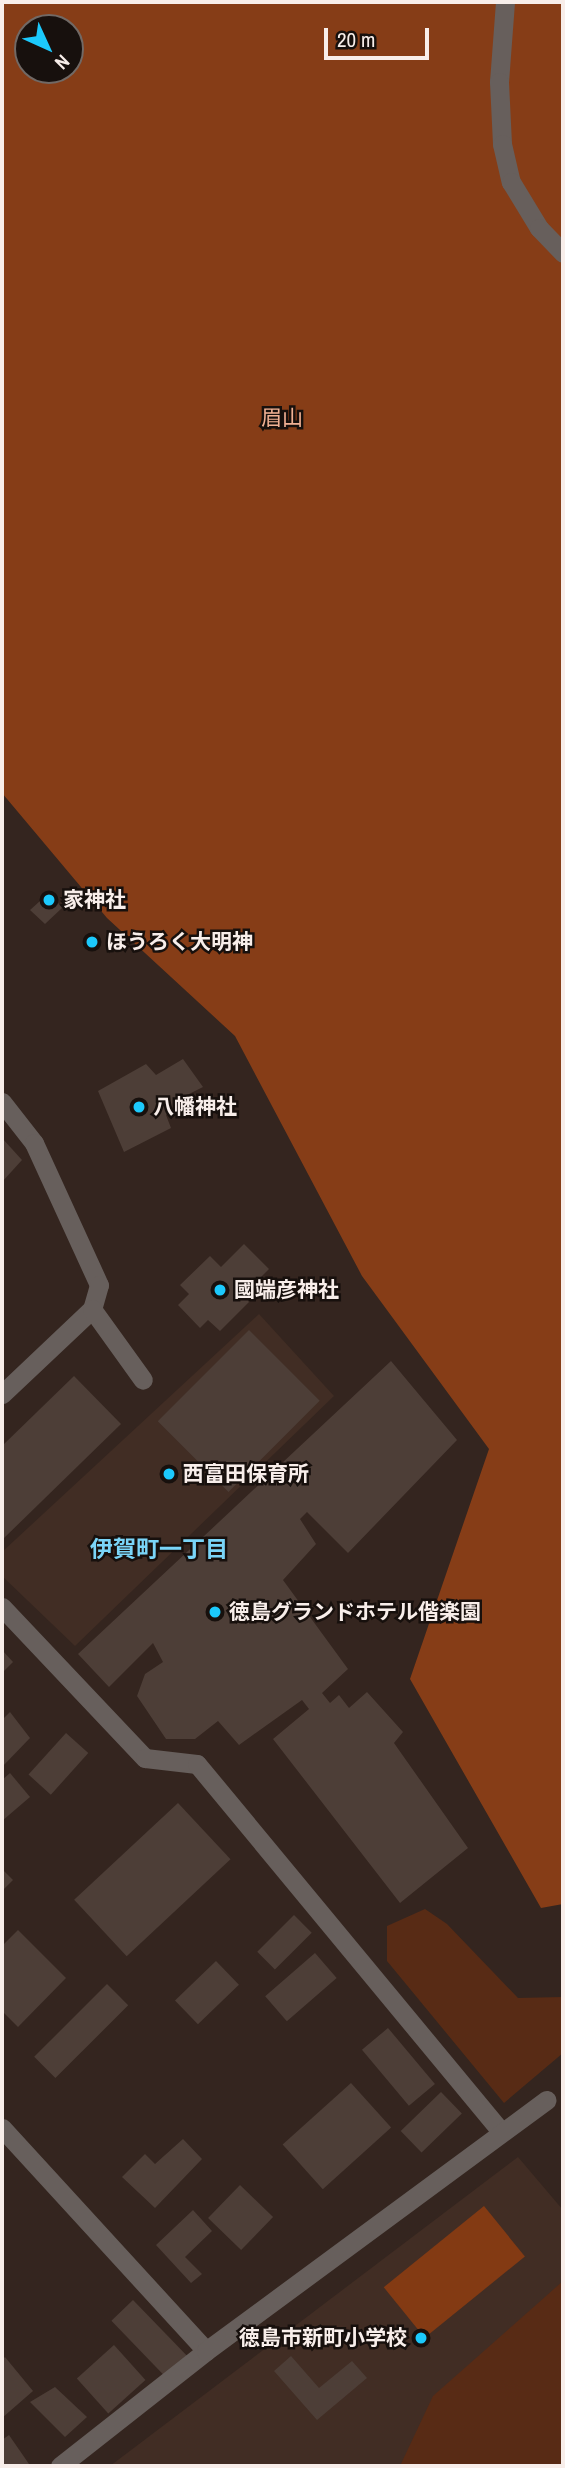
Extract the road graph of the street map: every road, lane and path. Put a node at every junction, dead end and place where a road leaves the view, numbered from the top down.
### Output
1 (505, 2) edge
2 (563, 253) edge
3 (2, 1102) edge
4 (92, 1309) junction
5 (143, 1380) dead end
6 (2, 1394) edge
7 (2, 1607) edge
8 (546, 2100) dead end
9 (2, 2128) edge
10 (501, 2131) junction
11 (206, 2351) junction
12 (60, 2466) edge

1 - 2 street
3 - 4 street
4 - 5 street
4 - 6 street
7 - 10 street
8 - 10 street
9 - 11 street
10 - 11 street
11 - 12 street

